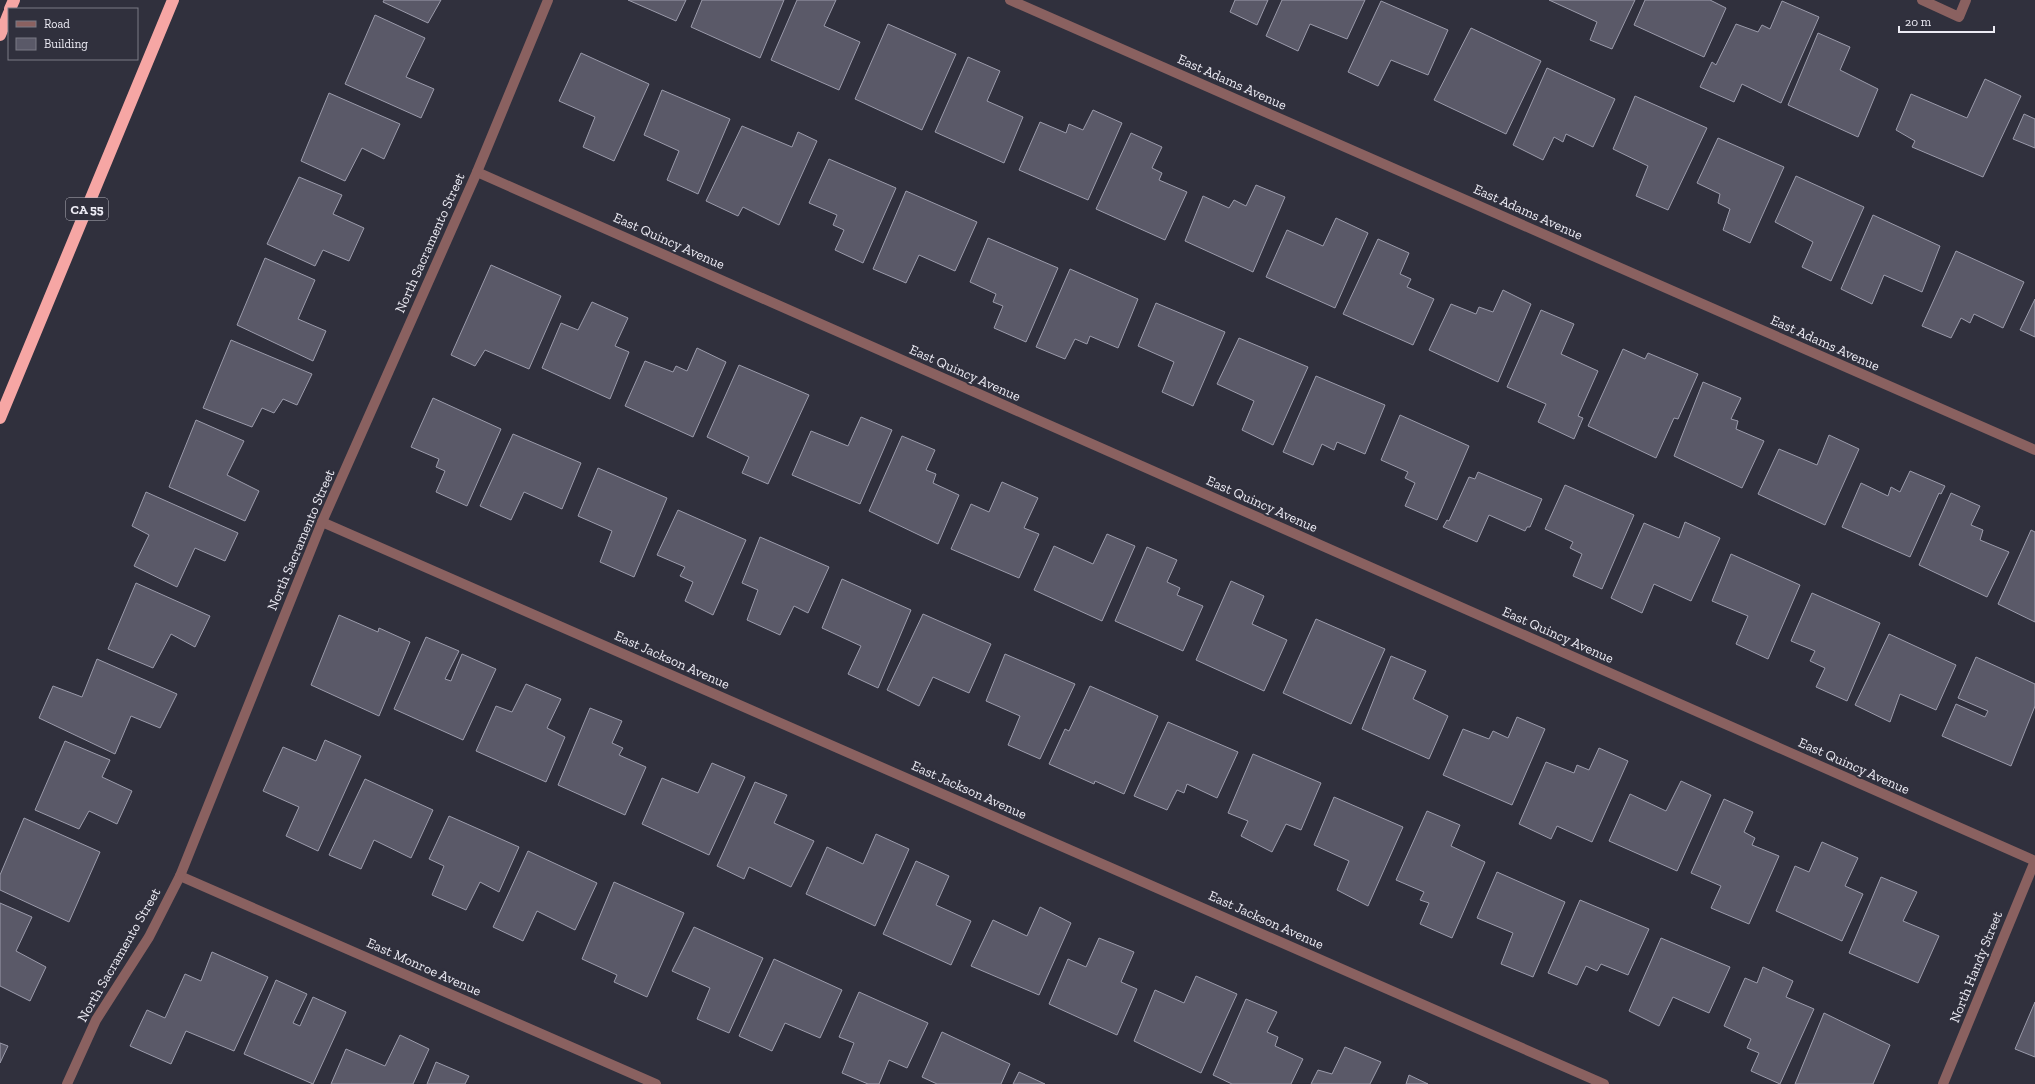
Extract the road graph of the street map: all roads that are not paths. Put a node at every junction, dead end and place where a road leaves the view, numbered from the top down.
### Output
1 (173, 0) edge
2 (548, 0) edge
3 (1010, 0) edge
4 (1922, 0) edge
5 (1966, 0) edge
6 (8, 15) edge
7 (0, 35) edge
8 (477, 172) junction
9 (0, 418) edge
10 (2035, 450) edge
11 (322, 522) junction
12 (2035, 861) edge
13 (180, 876) junction
14 (67, 1084) edge
15 (656, 1084) edge
16 (1604, 1084) edge
17 (1943, 1084) edge

1 - 9 highway, CA 55
2 - 8 street, North Sacramento Street
3 - 10 street, East Adams Avenue
4 - 5 street
6 - 7 highway
8 - 11 street, North Sacramento Street
8 - 12 street, East Quincy Avenue
11 - 13 street, North Sacramento Street
11 - 16 street, East Jackson Avenue
12 - 17 street, North Handy Street
13 - 14 street, North Sacramento Street
13 - 15 street, East Monroe Avenue

